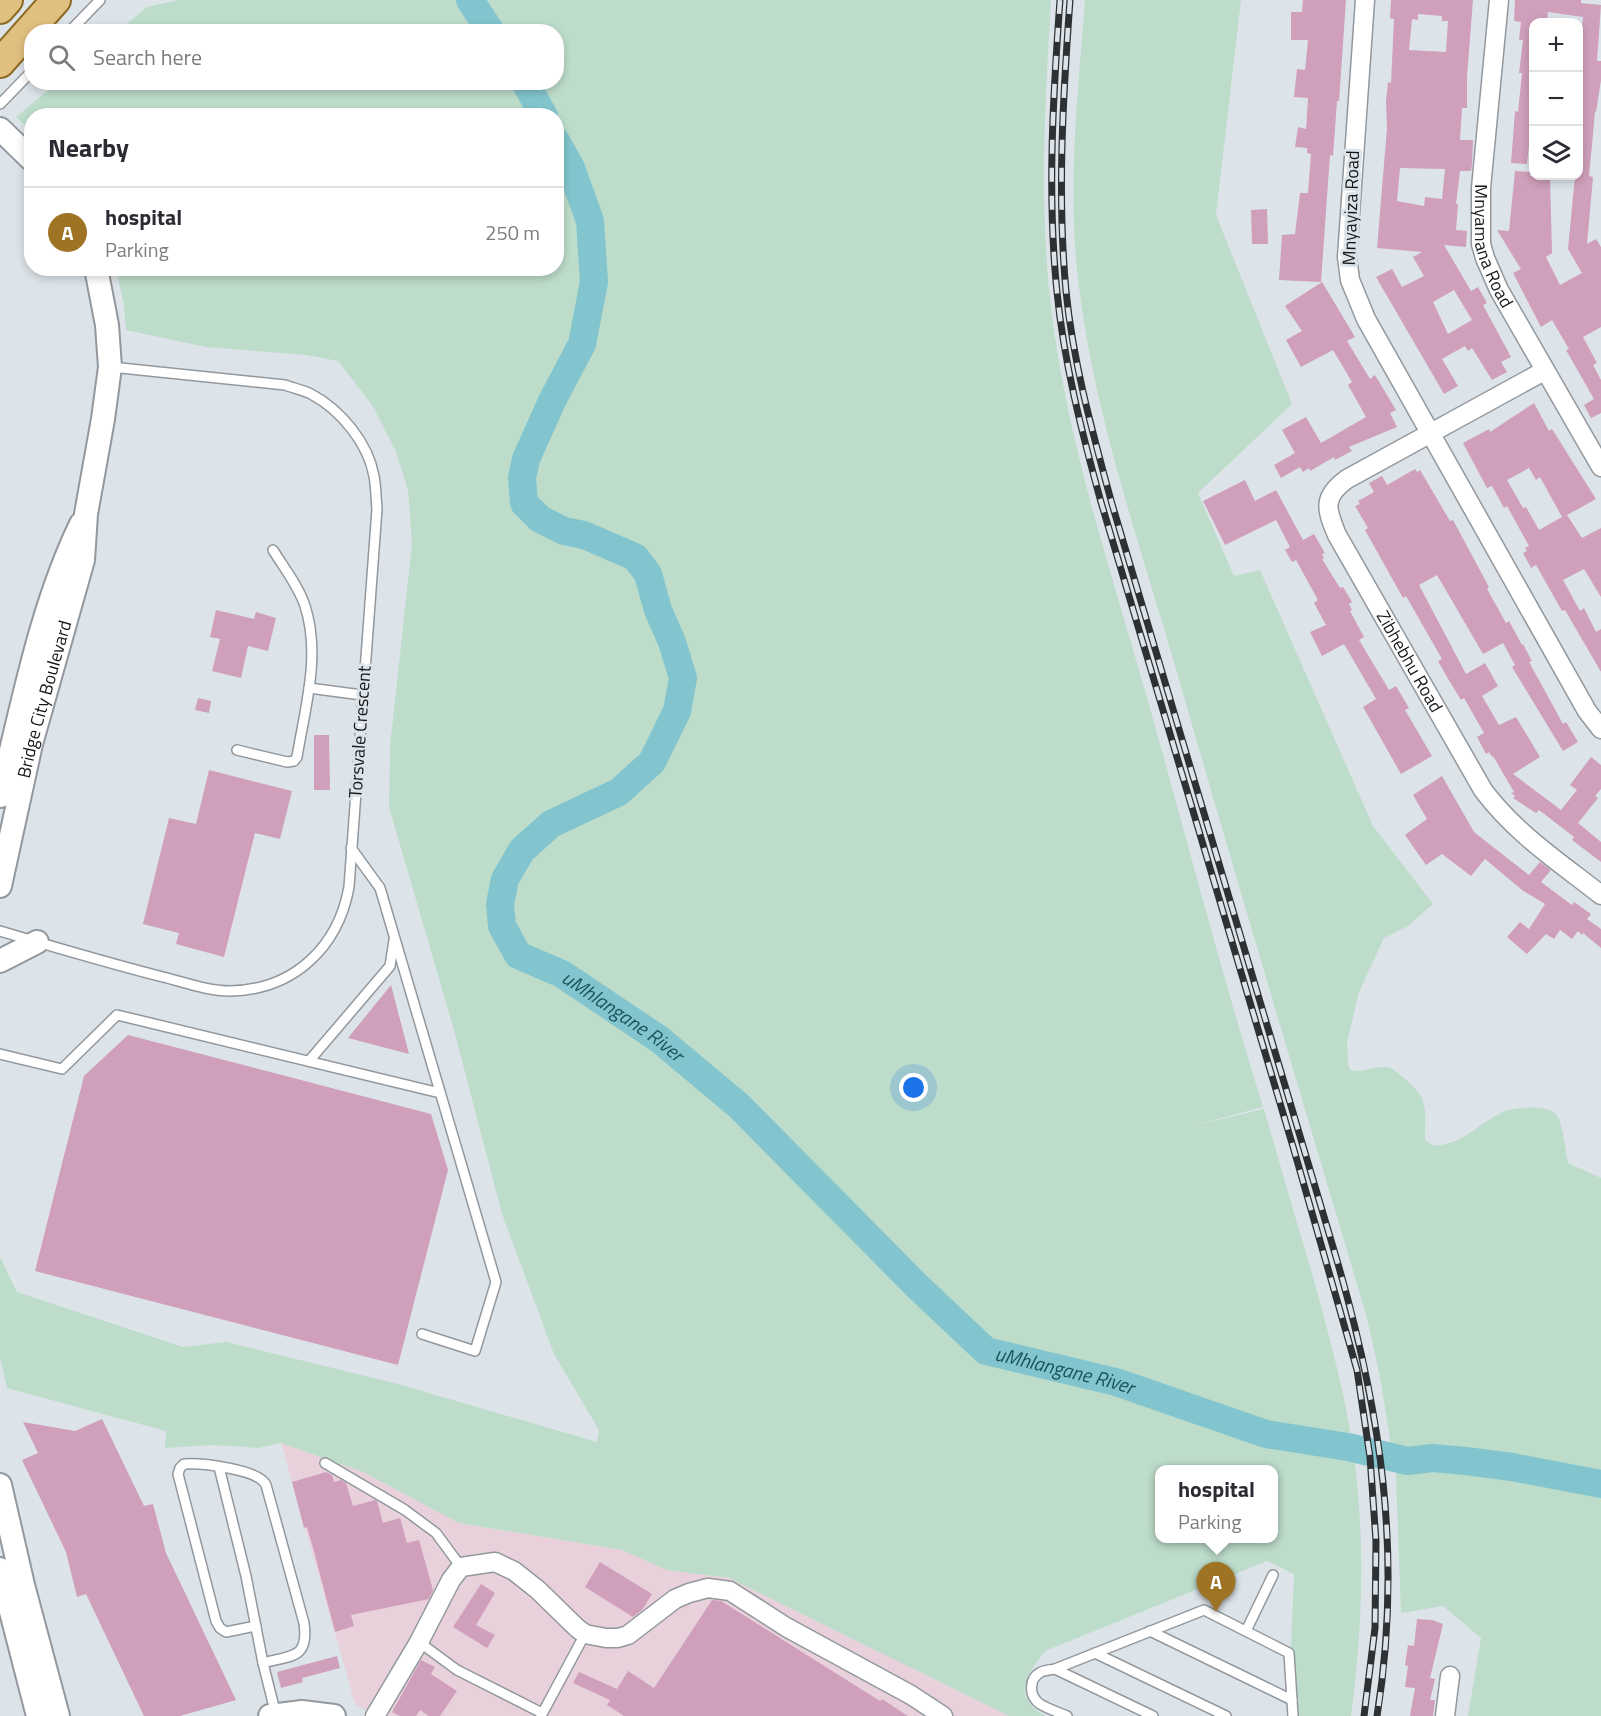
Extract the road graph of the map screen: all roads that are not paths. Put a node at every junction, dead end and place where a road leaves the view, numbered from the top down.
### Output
1 (8, 0) edge
2 (56, 0) edge
3 (74, 0) edge
4 (100, 0) edge
5 (1365, 0) edge
6 (1499, 0) edge
7 (0, 9) edge
8 (35, 24) edge
9 (52, 24) edge
10 (77, 24) edge
11 (24, 36) edge
12 (24, 54) edge
13 (0, 63) edge
14 (24, 79) edge
15 (0, 80) edge
16 (0, 104) edge
17 (1, 130) edge
18 (24, 152) edge
19 (98, 276) edge
20 (110, 367) junction
21 (1544, 371) junction
22 (1430, 432) junction
23 (1601, 466) edge
24 (273, 549) dead end
25 (309, 688) junction
26 (362, 695) junction
27 (1601, 729) edge
28 (17, 741) junction
29 (237, 750) dead end
30 (0, 796) edge
31 (351, 848) junction
32 (0, 885) edge
33 (1601, 895) edge
34 (0, 931) edge
35 (394, 937) junction
36 (37, 942) junction
37 (0, 961) edge
38 (0, 1054) edge
39 (309, 1061) junction
40 (440, 1093) junction
41 (422, 1334) dead end
42 (325, 1463) dead end
43 (219, 1467) junction
44 (0, 1485) edge
45 (461, 1567) junction
46 (0, 1569) edge
47 (1273, 1575) dead end
48 (256, 1626) junction
49 (1150, 1631) junction
50 (1246, 1631) junction
51 (585, 1634) junction
52 (419, 1642) junction
53 (1095, 1653) junction
54 (263, 1663) junction
55 (1055, 1669) junction
56 (1450, 1676) dead end
57 (1292, 1700) junction
58 (273, 1715) edge
59 (541, 1715) edge
60 (38, 1716) edge
61 (58, 1716) edge
62 (334, 1716) edge
63 (375, 1716) edge
64 (943, 1716) edge
65 (1067, 1716) edge
66 (1153, 1716) edge
67 (1226, 1716) edge
68 (1293, 1716) edge
69 (1445, 1716) edge

1 - 7 main road
2 - 8 main road
3 - 9 main road
4 - 10 lane
5 - 22 street, Mnyayiza Road
6 - 21 street, Mnyamana Road
11 - 13 main road
12 - 15 main road
14 - 16 lane
17 - 18 street
19 - 20 street, Bridge City Boulevard
20 - 26 lane, Torsvale Crescent
20 - 28 street, Bridge City Boulevard
21 - 22 street
21 - 23 street, Mnyamana Road
22 - 27 street, Mnyayiza Road
22 - 33 street, Zibhebhu Road
24 - 25 lane
25 - 26 lane
25 - 29 lane
26 - 31 lane, Torsvale Crescent
28 - 30 street, Bridge City Boulevard
28 - 32 street, Bridge City Boulevard
31 - 35 lane
31 - 36 lane, Torsvale Crescent
34 - 36 lane, Torsvale Crescent
35 - 39 lane
35 - 40 lane
36 - 37 street
38 - 39 lane
39 - 40 lane
40 - 41 lane
42 - 45 lane
43 - 48 lane
43 - 48 lane
43 - 54 lane
44 - 61 street
45 - 51 street
45 - 52 street
46 - 60 street
47 - 50 lane
48 - 54 lane
49 - 50 lane
49 - 53 lane
49 - 57 lane
50 - 57 lane
51 - 59 lane
51 - 64 street
52 - 59 lane
52 - 63 street
53 - 55 lane
53 - 67 lane
54 - 58 lane
55 - 65 lane
55 - 66 lane
56 - 69 street
57 - 68 lane
58 - 62 street

